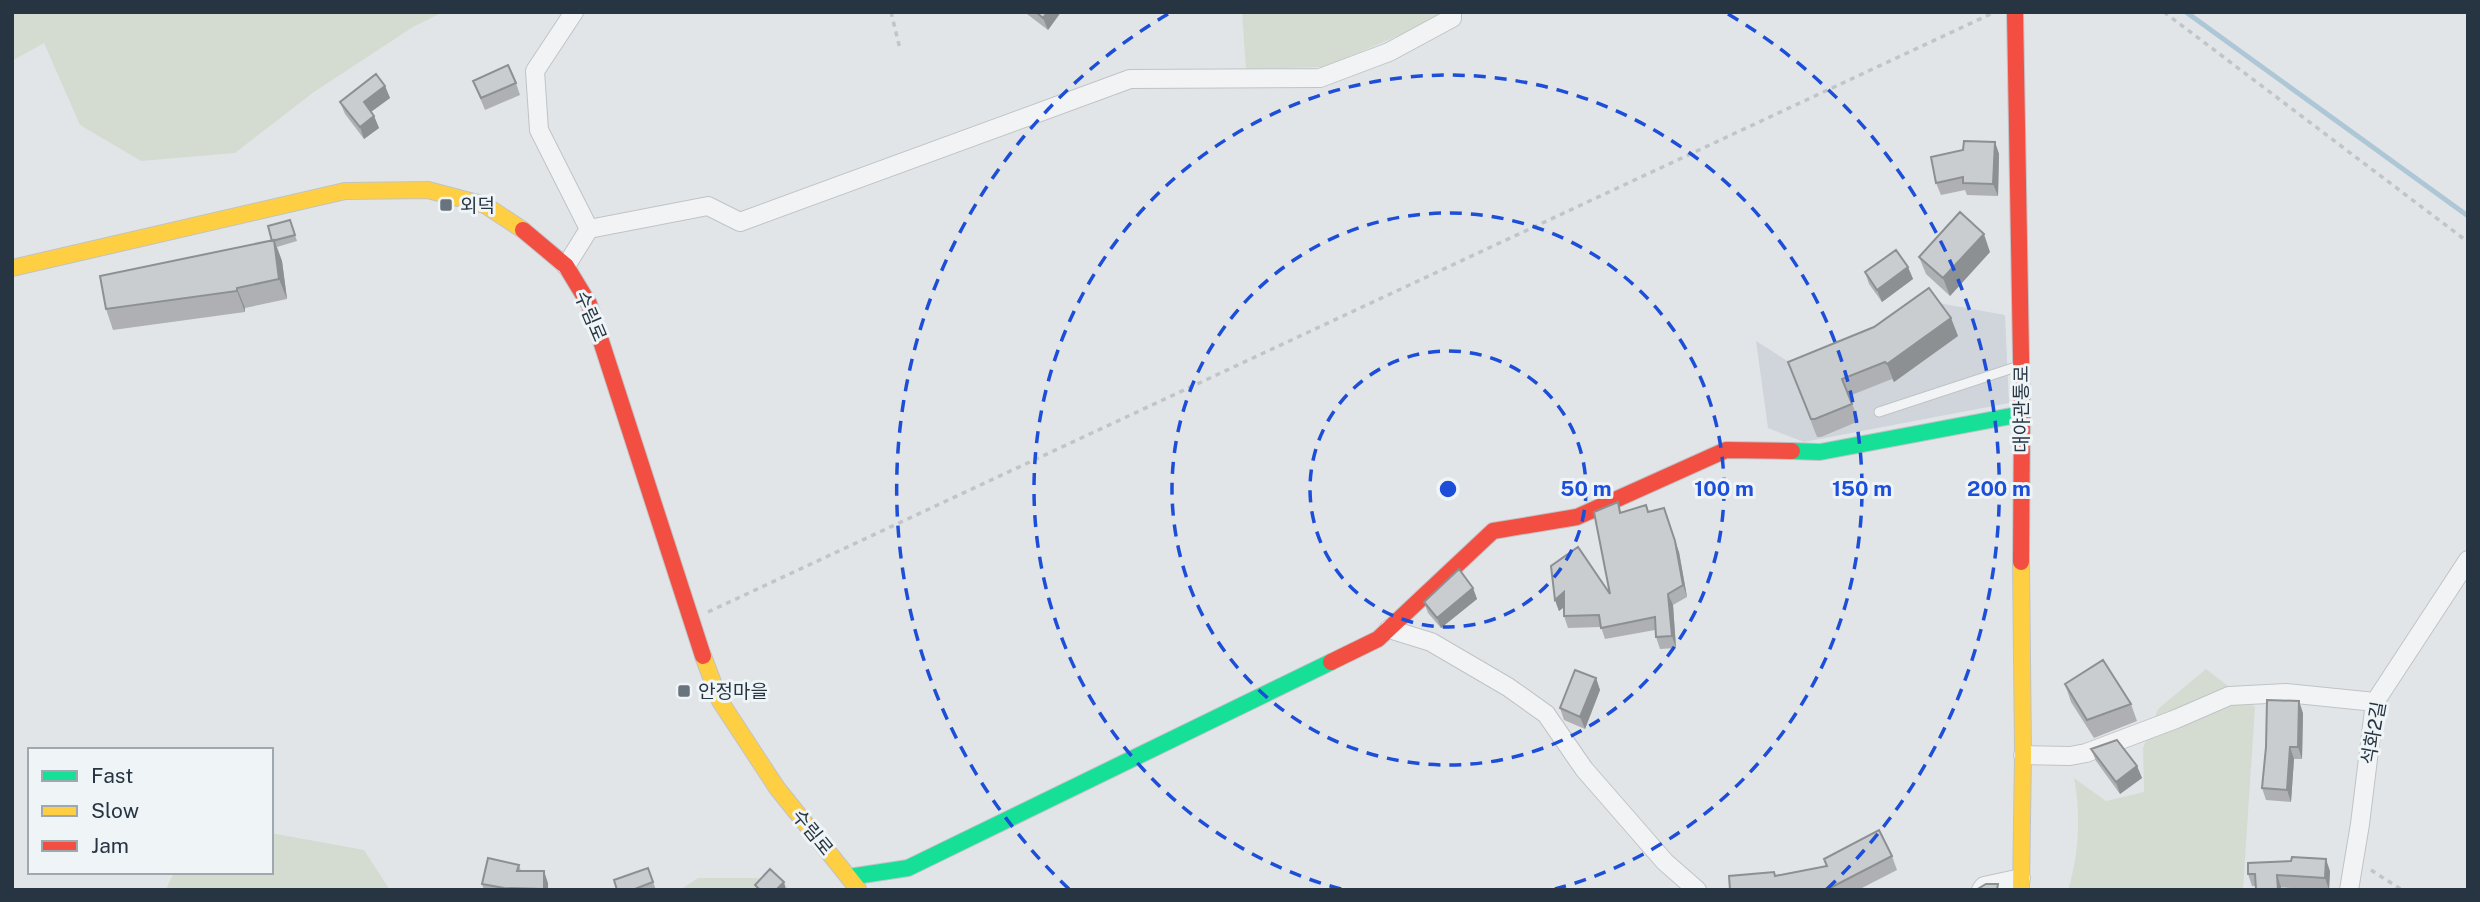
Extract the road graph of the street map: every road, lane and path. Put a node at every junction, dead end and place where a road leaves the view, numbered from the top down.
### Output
1 (574, 12) edge
2 (891, 12) edge
3 (1452, 12) edge
4 (1995, 12) edge
5 (2015, 12) edge
6 (2164, 12) edge
7 (900, 49) dead end
8 (589, 229) junction
9 (2468, 242) edge
10 (566, 266) junction
11 (12, 268) edge
12 (2021, 365) junction
13 (1879, 412) dead end
14 (2022, 414) junction
15 (2468, 560) edge
16 (690, 620) junction
17 (1389, 629) junction
18 (2375, 702) junction
19 (2023, 755) junction
20 (2353, 862) junction
21 (854, 883) edge
22 (2021, 884) edge
23 (1697, 890) edge
24 (1981, 890) edge
25 (2348, 890) edge
26 (2402, 890) edge

1 - 8 street
2 - 7 path
3 - 8 street
4 - 16 path
5 - 12 main road, 대야관통로
6 - 9 path
8 - 10 street
10 - 11 main road, 수림로
10 - 16 main road, 수림로
12 - 13 lane
12 - 14 main road, 대야관통로
14 - 17 main road
14 - 19 main road, 대야관통로
15 - 18 street, 석화2길
16 - 21 main road, 수림로
17 - 21 main road
17 - 23 street
18 - 19 street
18 - 20 street, 석화2길
19 - 22 main road, 대야관통로
20 - 25 street, 석화2길
20 - 26 path
22 - 24 street

